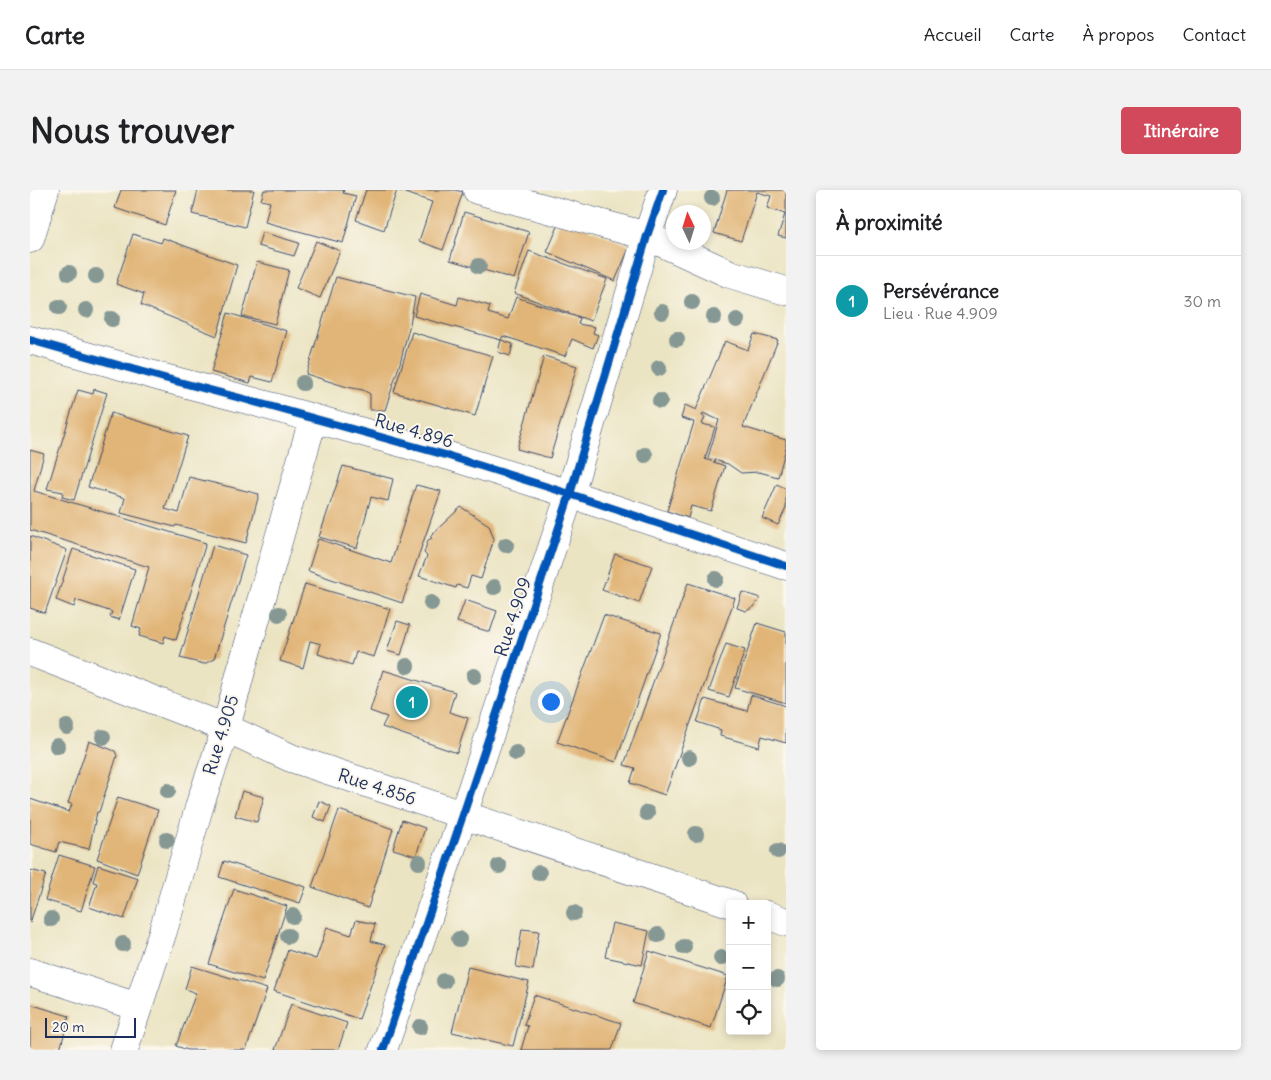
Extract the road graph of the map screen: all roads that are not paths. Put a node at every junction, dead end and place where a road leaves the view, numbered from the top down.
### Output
1 (45, 190) edge
2 (477, 190) edge
3 (663, 190) edge
4 (647, 236) junction
5 (30, 238) edge
6 (786, 291) edge
7 (30, 340) edge
8 (313, 419) junction
9 (570, 494) junction
10 (786, 566) edge
11 (30, 652) edge
12 (226, 728) junction
13 (463, 815) junction
14 (726, 902) edge
15 (771, 917) edge
16 (786, 922) edge
17 (30, 972) edge
18 (138, 1007) junction
19 (124, 1050) edge
20 (383, 1050) edge

1 - 5 street
2 - 4 street
3 - 4 street, Rue 4.909
4 - 6 street
4 - 9 street, Rue 4.909
7 - 8 street, Rue 4.896
8 - 9 street, Rue 4.896
8 - 12 street, Rue 4.905
9 - 10 street, Rue 4.896
9 - 13 street, Rue 4.909
11 - 12 street, Rue 4.856
12 - 13 street, Rue 4.856
12 - 18 street, Rue 4.905
13 - 14 street, Rue 4.856
13 - 20 street, Rue 4.909
15 - 16 street
17 - 18 street
18 - 19 street, Rue 4.905

